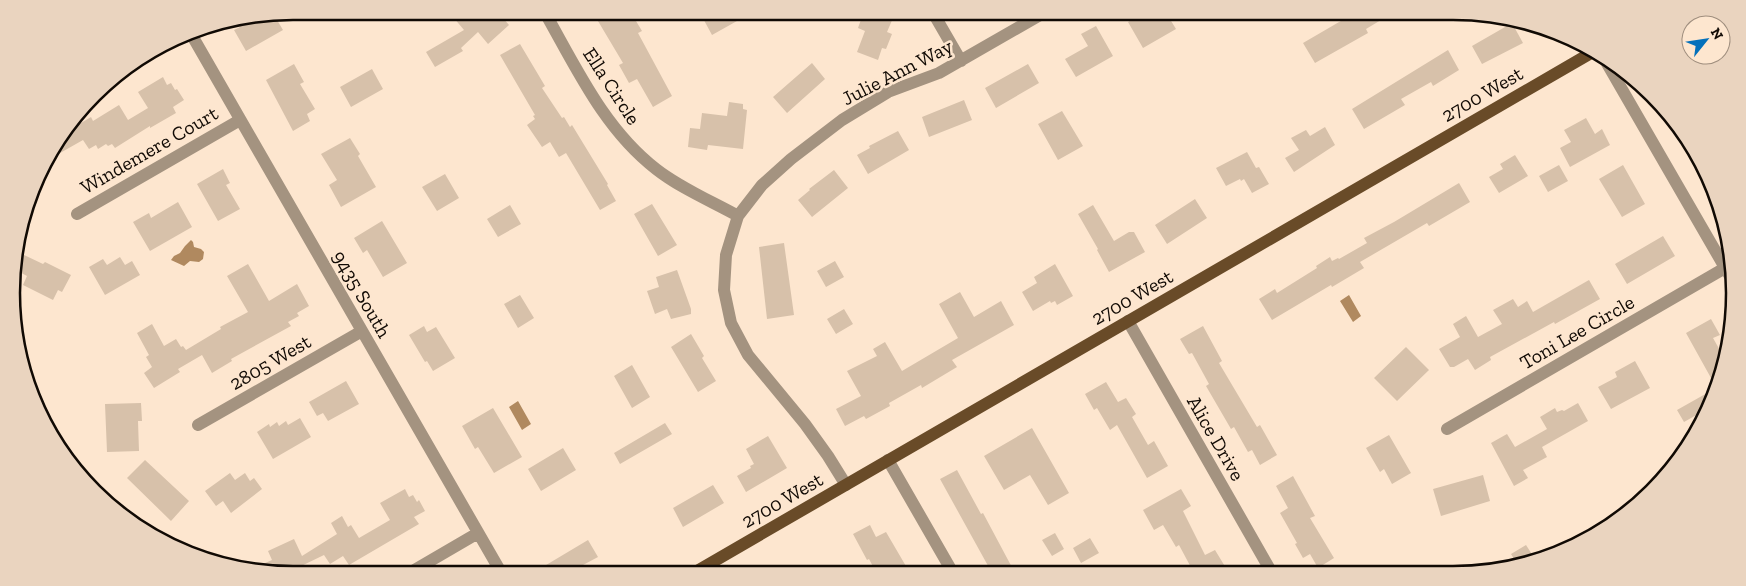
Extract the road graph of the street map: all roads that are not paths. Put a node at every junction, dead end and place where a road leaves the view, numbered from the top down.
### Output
1 (549, 20) edge
2 (937, 20) edge
3 (1032, 20) edge
4 (194, 39) edge
5 (1587, 55) edge
6 (961, 61) junction
7 (1611, 70) edge
8 (240, 120) junction
9 (77, 214) dead end
10 (738, 216) junction
11 (1725, 267) edge
12 (1725, 275) edge
13 (1128, 321) junction
14 (362, 331) junction
15 (198, 425) dead end
16 (1447, 429) dead end
17 (888, 460) junction
18 (846, 485) junction
19 (478, 533) junction
20 (420, 566) edge
21 (497, 566) edge
22 (706, 566) edge
23 (949, 566) edge
24 (1268, 566) edge

1 - 10 street, Ella Circle
2 - 6 street
3 - 6 street, Julie Ann Way
4 - 8 street, 9435 South
5 - 13 main road, 2700 West
6 - 10 street, Julie Ann Way
7 - 11 street
8 - 9 street, Windemere Court
8 - 14 street, 9435 South
10 - 18 street, Julie Ann Way
12 - 16 street, Toni Lee Circle
13 - 17 main road, 2700 West
13 - 24 street, Alice Drive
14 - 15 street, 2805 West
14 - 19 street, 9435 South
17 - 18 main road, 2700 West
17 - 23 street
18 - 22 main road, 2700 West
19 - 20 street
19 - 21 street, 9435 South

